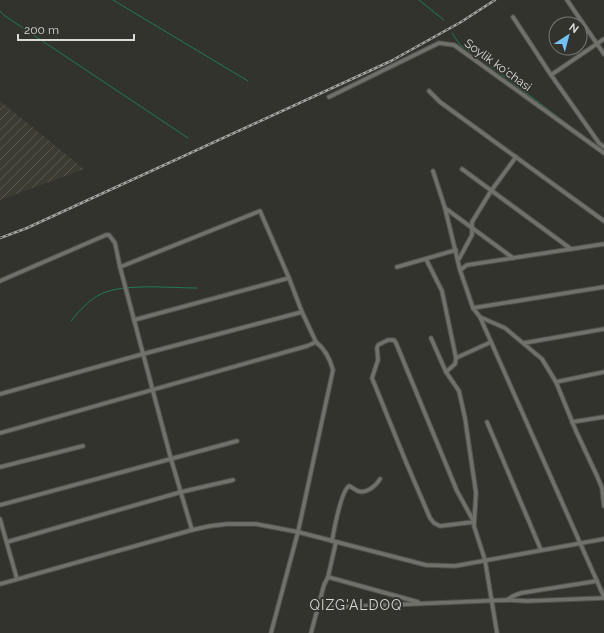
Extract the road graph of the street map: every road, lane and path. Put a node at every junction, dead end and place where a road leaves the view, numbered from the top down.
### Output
1 (567, 0) edge
2 (513, 17) dead end
3 (604, 39) edge
4 (597, 44) junction
5 (604, 54) edge
6 (551, 75) junction
7 (429, 91) dead end
8 (329, 97) dead end
9 (599, 143) junction
10 (596, 147) junction
11 (604, 147) edge
12 (604, 153) edge
13 (516, 157) junction
14 (462, 169) dead end
15 (433, 171) dead end
16 (491, 191) junction
17 (445, 208) junction
18 (604, 221) edge
19 (472, 226) junction
20 (604, 244) edge
21 (572, 249) junction
22 (456, 250) junction
23 (513, 258) junction
24 (426, 259) junction
25 (458, 259) junction
26 (120, 267) junction
27 (397, 267) dead end
28 (460, 270) junction
29 (290, 278) junction
30 (0, 281) edge
31 (604, 287) edge
32 (473, 308) junction
33 (302, 312) junction
34 (480, 317) junction
35 (134, 320) junction
36 (604, 329) edge
37 (431, 338) dead end
38 (316, 342) junction
39 (492, 342) junction
40 (524, 343) junction
41 (143, 354) junction
42 (456, 358) junction
43 (446, 372) junction
44 (604, 372) edge
45 (556, 382) junction
46 (153, 390) junction
47 (0, 394) edge
48 (604, 416) edge
49 (487, 422) dead end
50 (572, 422) junction
51 (0, 433) edge
52 (237, 441) dead end
53 (83, 446) dead end
54 (171, 459) junction
55 (0, 467) edge
56 (380, 479) dead end
57 (233, 480) dead end
58 (181, 492) junction
59 (0, 505) edge
60 (604, 506) edge
61 (0, 519) edge
62 (474, 522) junction
63 (192, 530) junction
64 (298, 532) junction
65 (604, 539) edge
66 (334, 541) junction
67 (7, 542) junction
68 (580, 543) junction
69 (541, 550) junction
70 (485, 560) junction
71 (328, 577) junction
72 (17, 579) junction
73 (597, 581) junction
74 (0, 584) edge
75 (604, 598) edge
76 (506, 600) junction
77 (492, 601) junction
78 (421, 603) junction
79 (318, 608) junction
80 (271, 633) edge
81 (311, 633) edge
82 (497, 633) edge

1 - 4 street
2 - 6 street
3 - 4 street
4 - 5 street
4 - 6 street
6 - 9 street
7 - 13 street
8 - 10 street, Soylik ko'chasi
9 - 10 street
9 - 11 street
10 - 12 street, Soylik ko'chasi
13 - 16 street
13 - 18 street
14 - 16 street
15 - 17 street
16 - 19 street
16 - 21 street
17 - 19 street
17 - 22 street
19 - 23 street
19 - 25 street
20 - 21 street
21 - 23 street
22 - 24 street
22 - 25 street
23 - 28 street
24 - 27 street
24 - 42 street
25 - 28 street
26 - 29 street
26 - 30 street
26 - 35 street
28 - 32 street
29 - 33 street
29 - 35 street
31 - 32 street
32 - 34 street
33 - 38 street
33 - 41 street
34 - 39 street
34 - 40 street
35 - 41 street
36 - 40 street
37 - 43 street
38 - 46 street
38 - 64 street
39 - 42 street
39 - 68 street
40 - 45 street
41 - 46 street
41 - 47 street
42 - 43 street
43 - 62 street
44 - 45 street
45 - 50 street
46 - 51 street
46 - 54 street
48 - 50 street
49 - 69 street
50 - 60 street
52 - 54 street
53 - 55 street
54 - 58 street
54 - 59 street
56 - 66 street
57 - 58 street
58 - 63 street
58 - 67 street
61 - 67 street
62 - 62 street
62 - 70 street
63 - 64 street
63 - 72 street
64 - 66 street
64 - 80 street
65 - 68 street
66 - 70 street
66 - 71 street
67 - 72 street
68 - 69 street
68 - 73 street
69 - 70 street
70 - 77 street
71 - 78 street
71 - 79 street
72 - 74 street
73 - 75 street
73 - 76 street
75 - 76 street
76 - 77 street
77 - 78 street
77 - 82 street
78 - 79 street
79 - 81 street

